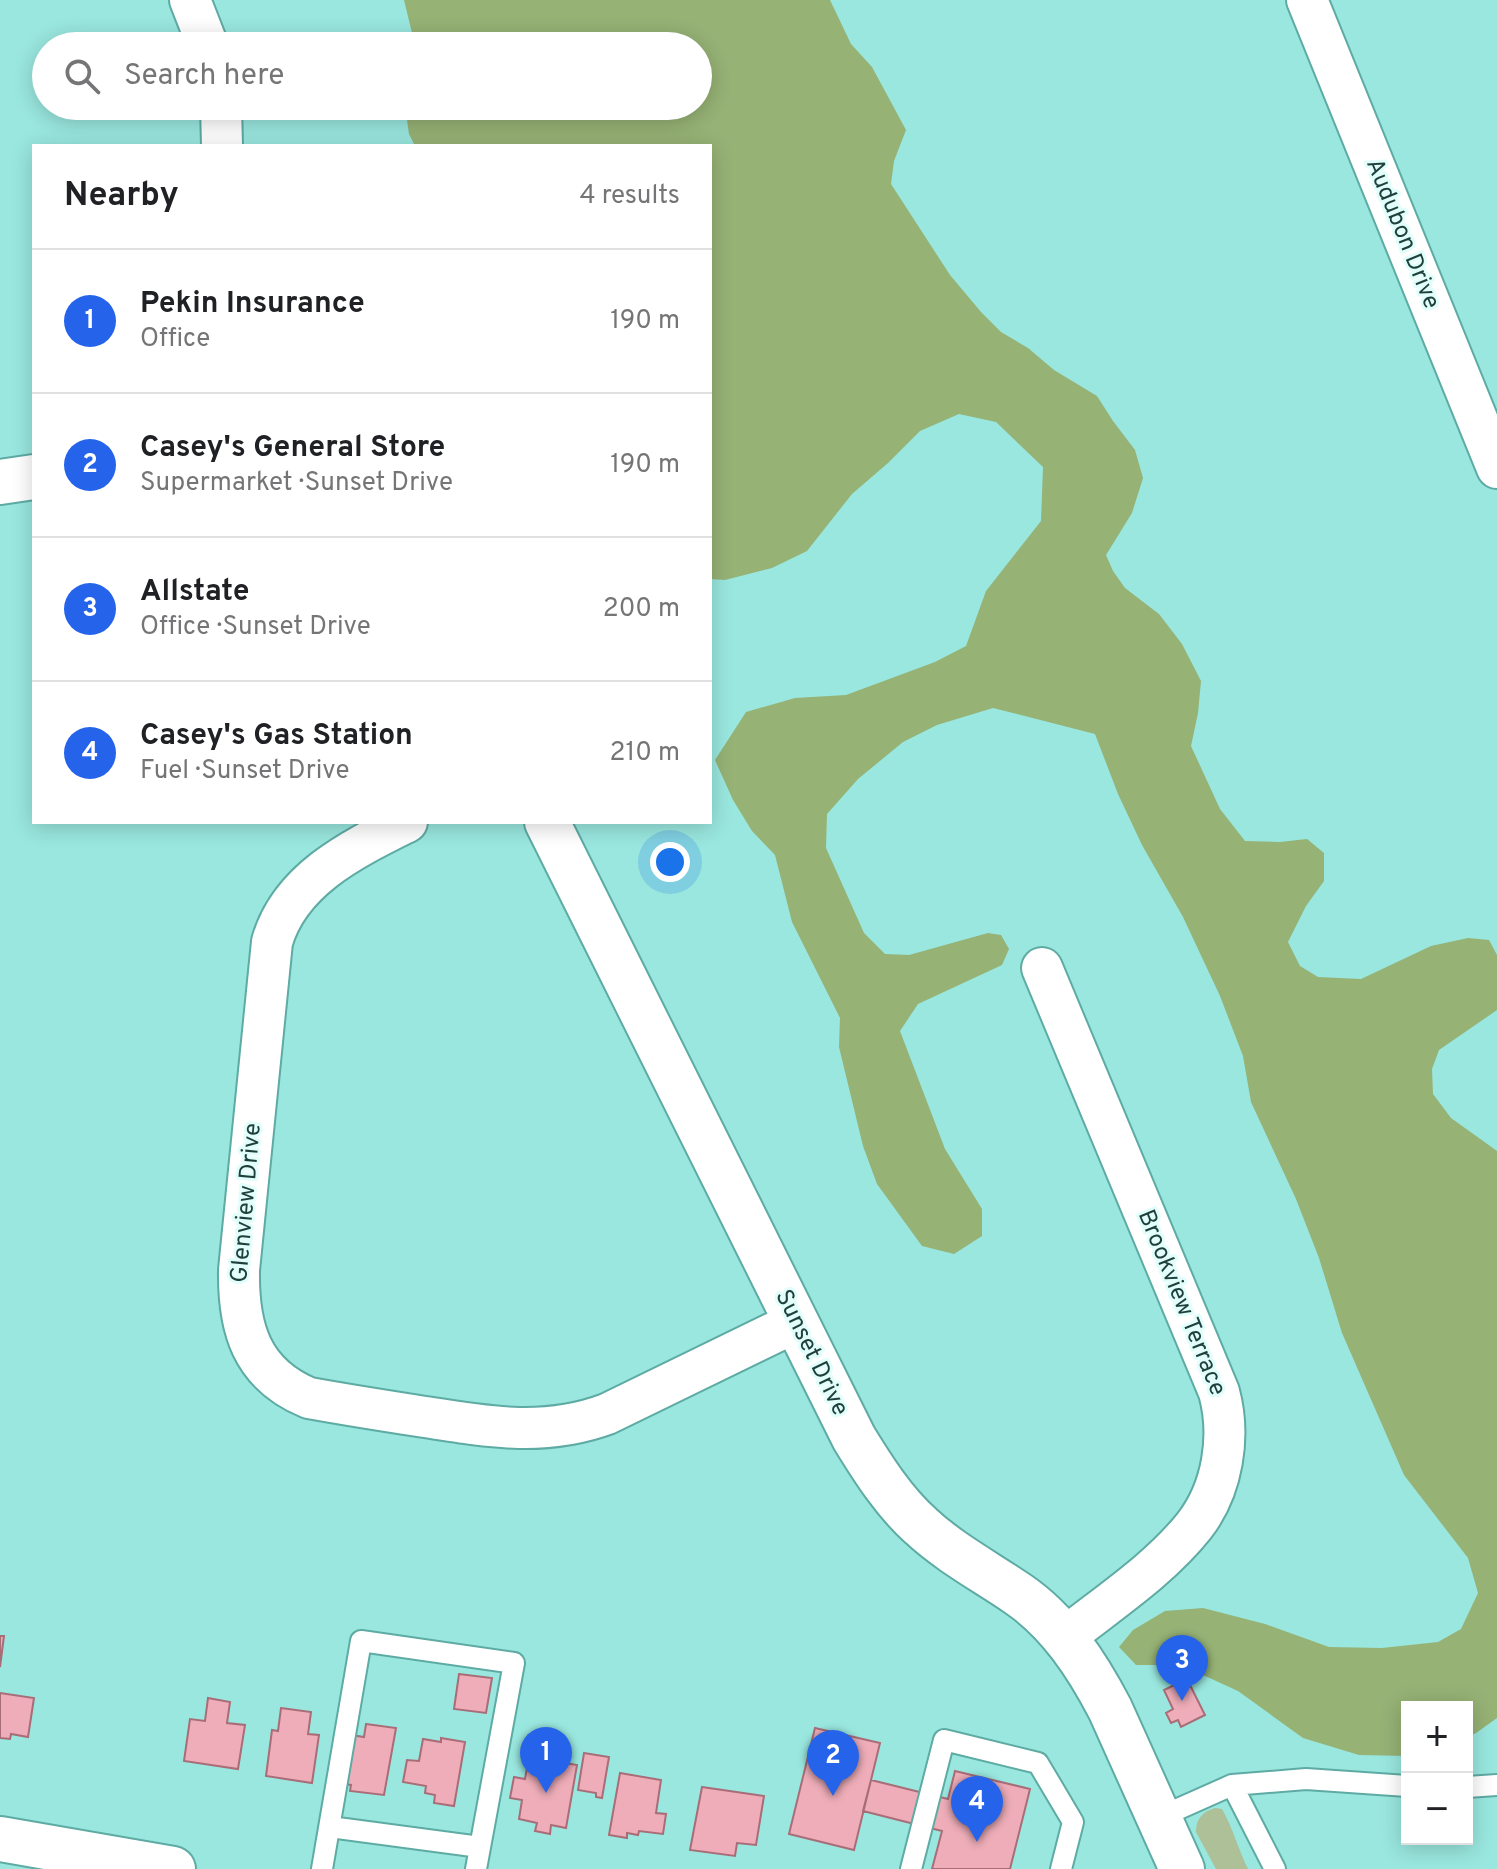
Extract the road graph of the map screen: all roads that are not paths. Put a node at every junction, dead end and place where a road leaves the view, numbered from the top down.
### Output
1 (190, 0) edge
2 (1307, 0) edge
3 (203, 32) edge
4 (221, 120) edge
5 (222, 144) edge
6 (1489, 427) edge
7 (1497, 468) edge
8 (32, 477) edge
9 (0, 482) edge
10 (403, 824) edge
11 (548, 824) edge
12 (1042, 968) dead end
13 (796, 1322) junction
14 (1064, 1638) junction
15 (1232, 1785) junction
16 (1497, 1785) edge
17 (1401, 1786) edge
18 (1473, 1787) edge
19 (1158, 1818) junction
20 (330, 1827) junction
21 (0, 1839) edge
22 (480, 1847) junction
23 (42, 1858) edge
24 (1183, 1866) edge
25 (173, 1869) edge
26 (322, 1869) edge
27 (476, 1869) edge
28 (911, 1869) edge
29 (1061, 1869) edge
30 (1275, 1869) edge

1 - 3 street
2 - 6 street, Audubon Drive
4 - 5 street
6 - 7 street, Audubon Drive
8 - 9 street
10 - 13 street, Glenview Drive
11 - 13 street, Sunset Drive
12 - 14 street, Brookview Terrace
13 - 14 street, Sunset Drive
14 - 19 street, Sunset Drive
15 - 17 lane
15 - 19 lane
15 - 30 lane
16 - 18 lane
19 - 24 street, Sunset Drive
20 - 22 lane
20 - 22 lane
20 - 26 lane
21 - 23 street
22 - 27 lane
23 - 25 street
28 - 29 lane

